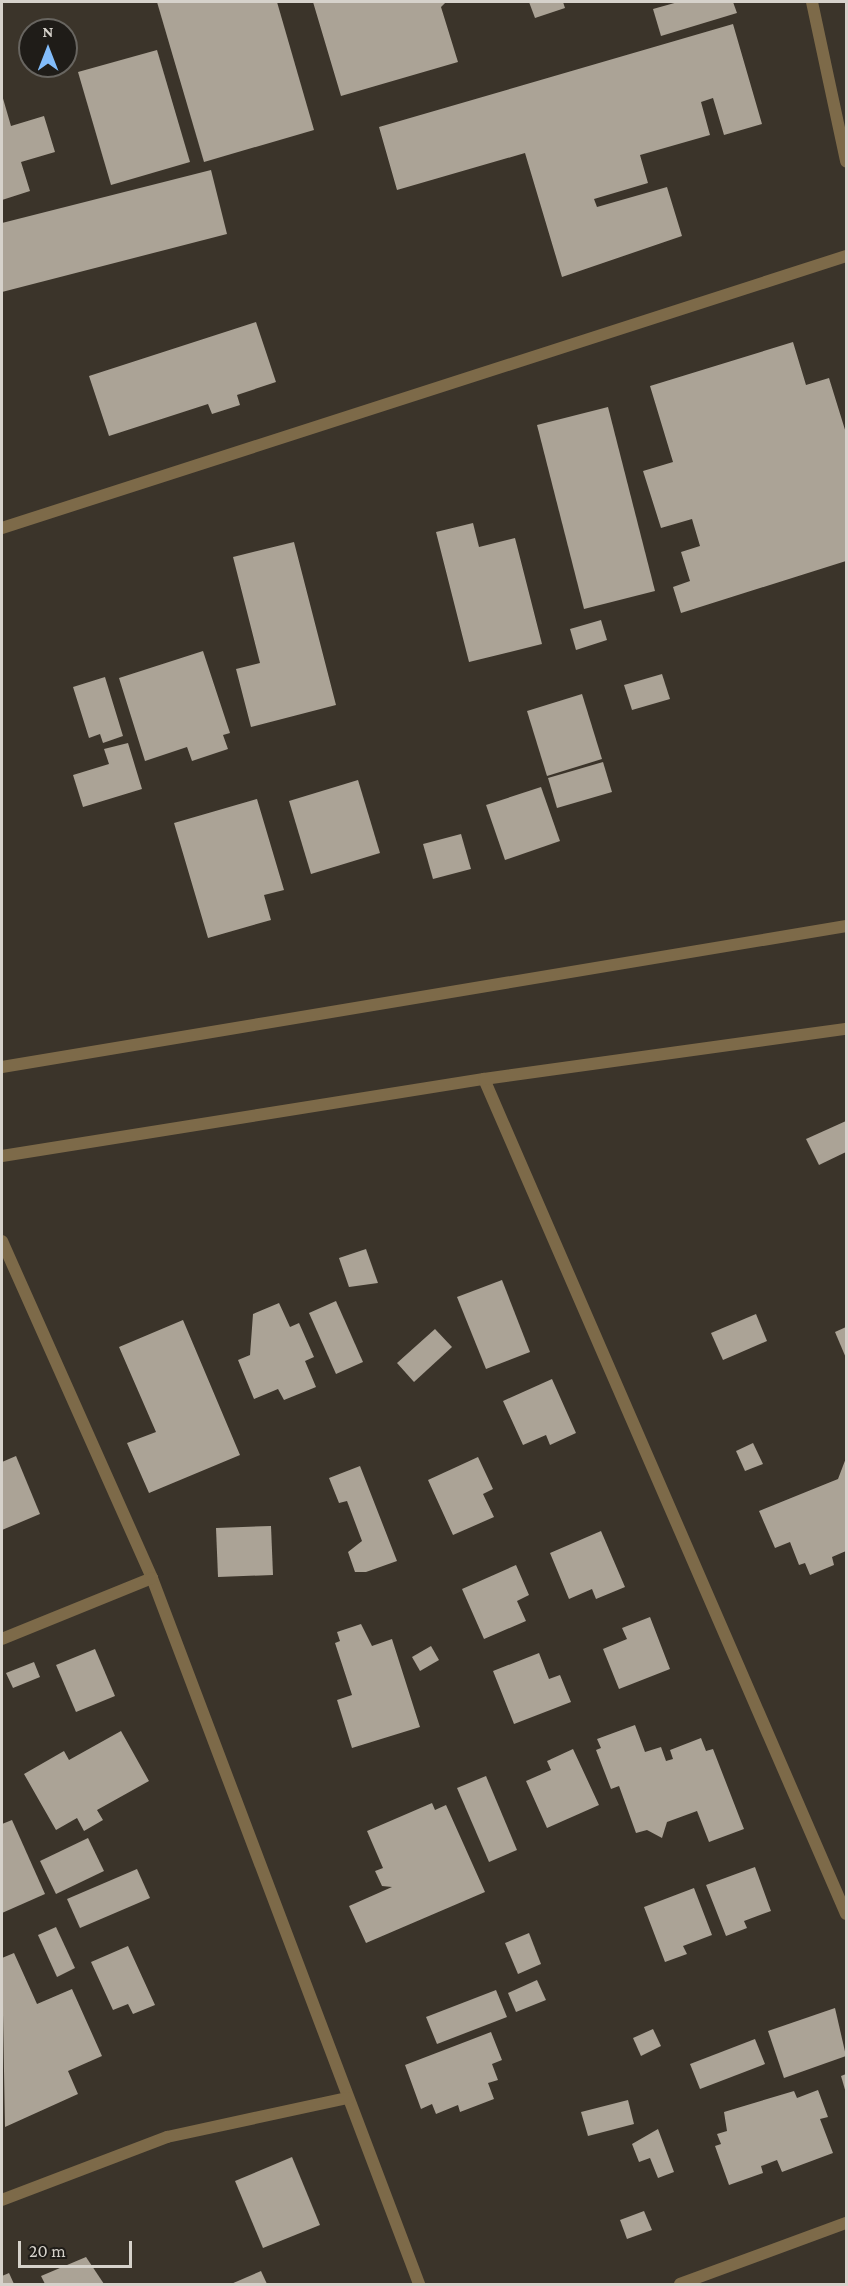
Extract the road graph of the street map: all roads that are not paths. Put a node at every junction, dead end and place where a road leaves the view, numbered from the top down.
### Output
1 (812, 2) edge
2 (846, 161) edge
3 (846, 256) edge
4 (2, 528) edge
5 (846, 926) edge
6 (846, 1029) edge
7 (2, 1067) edge
8 (484, 1078) junction
9 (2, 1156) edge
10 (2, 1241) edge
11 (152, 1578) junction
12 (2, 1639) edge
13 (846, 1914) edge
14 (348, 2098) junction
15 (2, 2200) edge
16 (846, 2223) edge
17 (419, 2284) edge
18 (680, 2284) edge

1 - 2 street
3 - 4 street
5 - 7 street
6 - 8 street
8 - 9 street
8 - 13 street
10 - 11 street
11 - 12 street
11 - 14 street
14 - 15 street
14 - 17 street
16 - 18 street

